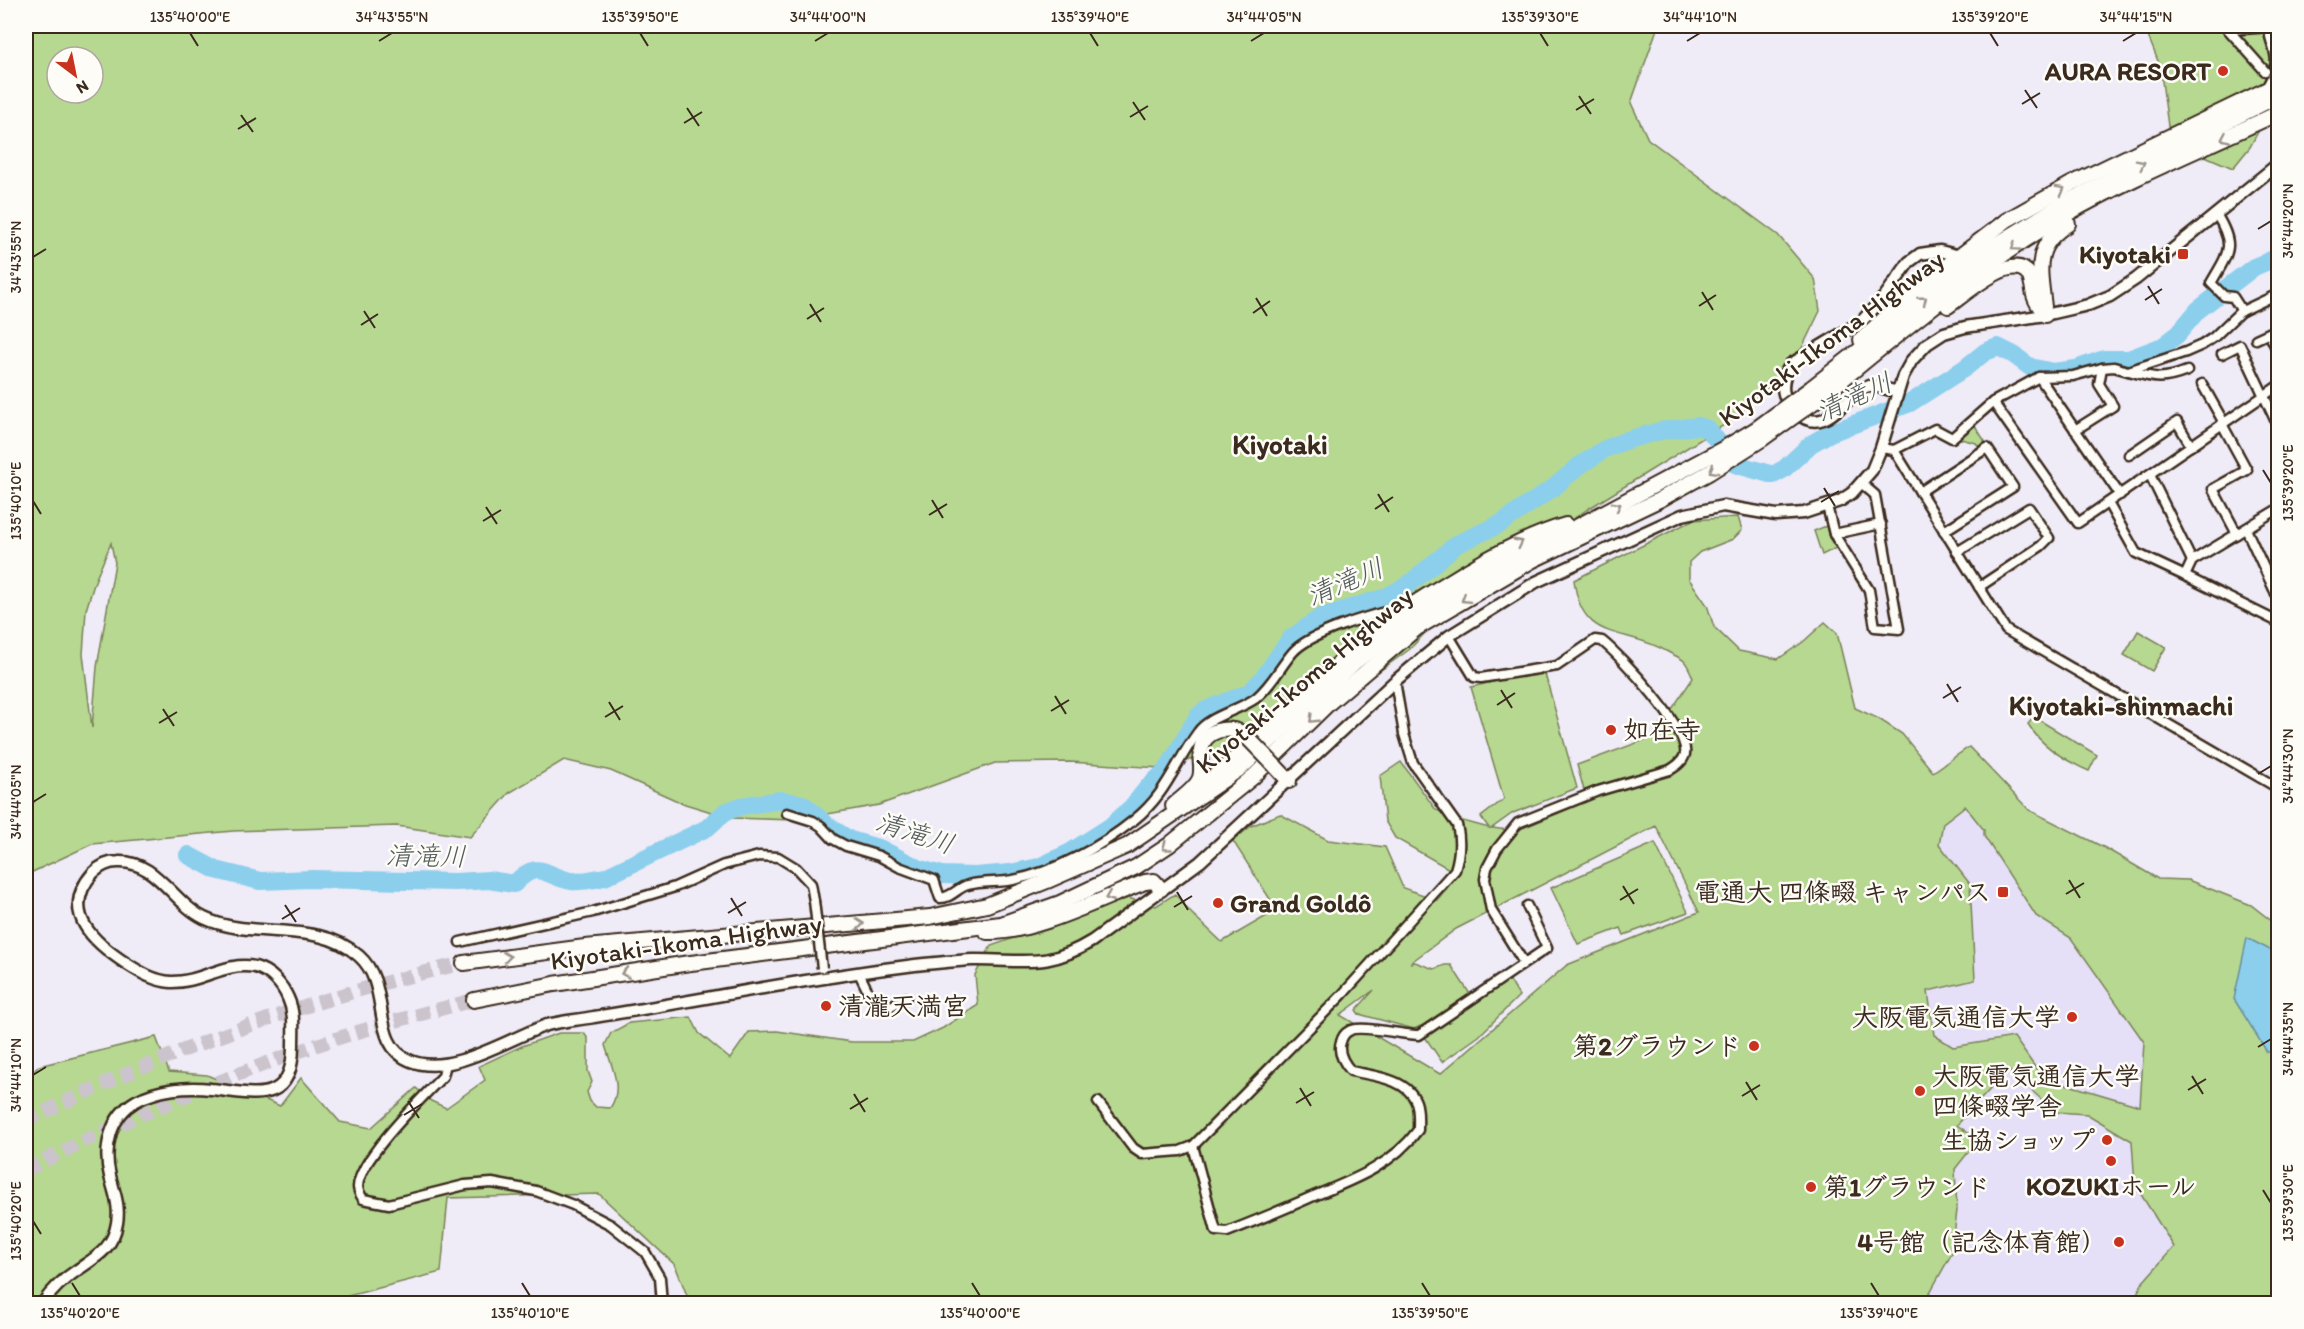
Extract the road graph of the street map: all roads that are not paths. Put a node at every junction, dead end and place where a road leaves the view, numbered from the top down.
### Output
1 (2270, 26) edge
2 (2227, 28) edge
3 (2277, 54) edge
4 (2265, 71) dead end
5 (2272, 87) edge
6 (2278, 96) edge
7 (2278, 113) edge
8 (2278, 164) edge
9 (2143, 176) junction
10 (2216, 214) junction
11 (1929, 253) junction
12 (1960, 256) junction
13 (1936, 273) junction
14 (2278, 294) edge
15 (2242, 311) junction
16 (2045, 315) junction
17 (2278, 329) edge
18 (2269, 333) junction
19 (2256, 339) dead end
20 (2278, 352) edge
21 (2222, 354) dead end
22 (1874, 355) junction
23 (2102, 368) junction
24 (2128, 371) junction
25 (2187, 371) dead end
26 (1832, 373) junction
27 (2038, 377) junction
28 (2202, 384) dead end
29 (2278, 386) edge
30 (1816, 393) junction
31 (1896, 395) junction
32 (2264, 396) junction
33 (1993, 402) junction
34 (2223, 423) junction
35 (2278, 426) edge
36 (2075, 430) junction
37 (1759, 434) junction
38 (2191, 446) junction
39 (1881, 448) junction
40 (1894, 450) junction
41 (2129, 455) dead end
42 (2150, 475) junction
43 (1861, 483) junction
44 (1920, 492) junction
45 (2120, 495) junction
46 (2108, 503) junction
47 (1827, 506) junction
48 (2278, 510) edge
49 (1592, 518) junction
50 (1881, 524) junction
51 (2246, 529) junction
52 (1944, 531) junction
53 (1834, 534) junction
54 (2237, 534) junction
55 (1957, 552) junction
56 (2192, 561) junction
57 (2185, 576) junction
58 (1979, 587) junction
59 (2278, 598) edge
60 (1397, 616) junction
61 (2278, 622) edge
62 (1449, 636) junction
63 (1395, 681) junction
64 (1203, 765) junction
65 (1226, 767) junction
66 (1289, 781) junction
67 (2278, 788) edge
68 (1173, 806) junction
69 (787, 813) dead end
70 (1086, 865) junction
71 (1161, 889) junction
72 (1527, 906) dead end
73 (943, 930) junction
74 (460, 942) dead end
75 (464, 963) tunnel mouth
76 (1524, 963) junction
77 (823, 973) junction
78 (859, 973) junction
79 (906, 998) dead end
80 (474, 1000) tunnel mouth
81 (446, 1064) junction
82 (1098, 1102) dead end
83 (1193, 1146) junction
84 (42, 1304) edge
85 (662, 1304) edge

1 - 2 street
1 - 3 street
2 - 4 street
3 - 5 street
12 -> 5 highway
26 -> 6 highway, Kiyotaki-Ikoma Highway
7 -> 9 highway, Kiyotaki-Ikoma Highway
8 - 10 street
9 - 16 highway
9 -> 22 highway, Kiyotaki-Ikoma Highway
10 - 15 street
10 - 16 street
11 - 12 street
11 - 13 street
11 - 31 street
12 - 13 highway
13 - 26 highway
14 - 15 street
15 - 24 street
16 - 22 highway
16 - 31 street
17 - 18 street
18 - 19 street
18 - 20 street
21 - 32 street
22 - 30 highway, Kiyotaki-Ikoma Highway
23 - 24 street
23 - 27 street
23 - 36 street
24 - 25 street
26 - 30 highway, Kiyotaki-Ikoma Highway
27 - 33 street
27 - 36 street
28 - 34 street
29 - 32 street
30 - 37 highway, Kiyotaki-Ikoma Highway, bridge
31 - 39 street
32 - 34 street
32 - 35 street
33 - 40 street
33 - 46 street
34 - 38 street
34 - 54 street
36 - 45 street
49 -> 37 highway, Kiyotaki-Ikoma Highway
37 -> 73 highway, Kiyotaki-Ikoma Highway
38 - 41 street
38 - 42 street
39 - 40 street
39 - 43 street
40 - 44 street
42 - 45 street
42 - 56 street
43 - 47 street
43 - 50 street
44 - 52 street
44 - 52 street
45 - 46 street
46 - 57 street
47 - 53 street
47 - 62 street
48 - 51 street
60 -> 49 highway
49 - 70 highway, Kiyotaki-Ikoma Highway
50 - 53 street
50 - 53 street
51 - 54 street
51 - 59 street
52 - 55 street
54 - 56 street
55 - 58 street
55 - 58 street
56 - 57 street
57 - 61 street
58 - 67 street
60 - 65 highway
60 - 69 street
62 - 63 street
62 - 76 street
63 - 66 street
63 - 83 street
64 - 65 highway
64 - 66 highway, bridge
64 - 68 highway
65 - 68 highway
66 - 71 street
68 - 70 highway
75 -> 70 highway, Kiyotaki-Ikoma Highway
71 -> 73 highway
71 - 78 street
72 - 76 street
73 -> 80 highway, Kiyotaki-Ikoma Highway
74 - 77 street, bridge
76 - 83 street
77 - 78 street
77 - 81 street
78 - 79 street
81 - 84 street
81 - 85 street
82 - 83 street

